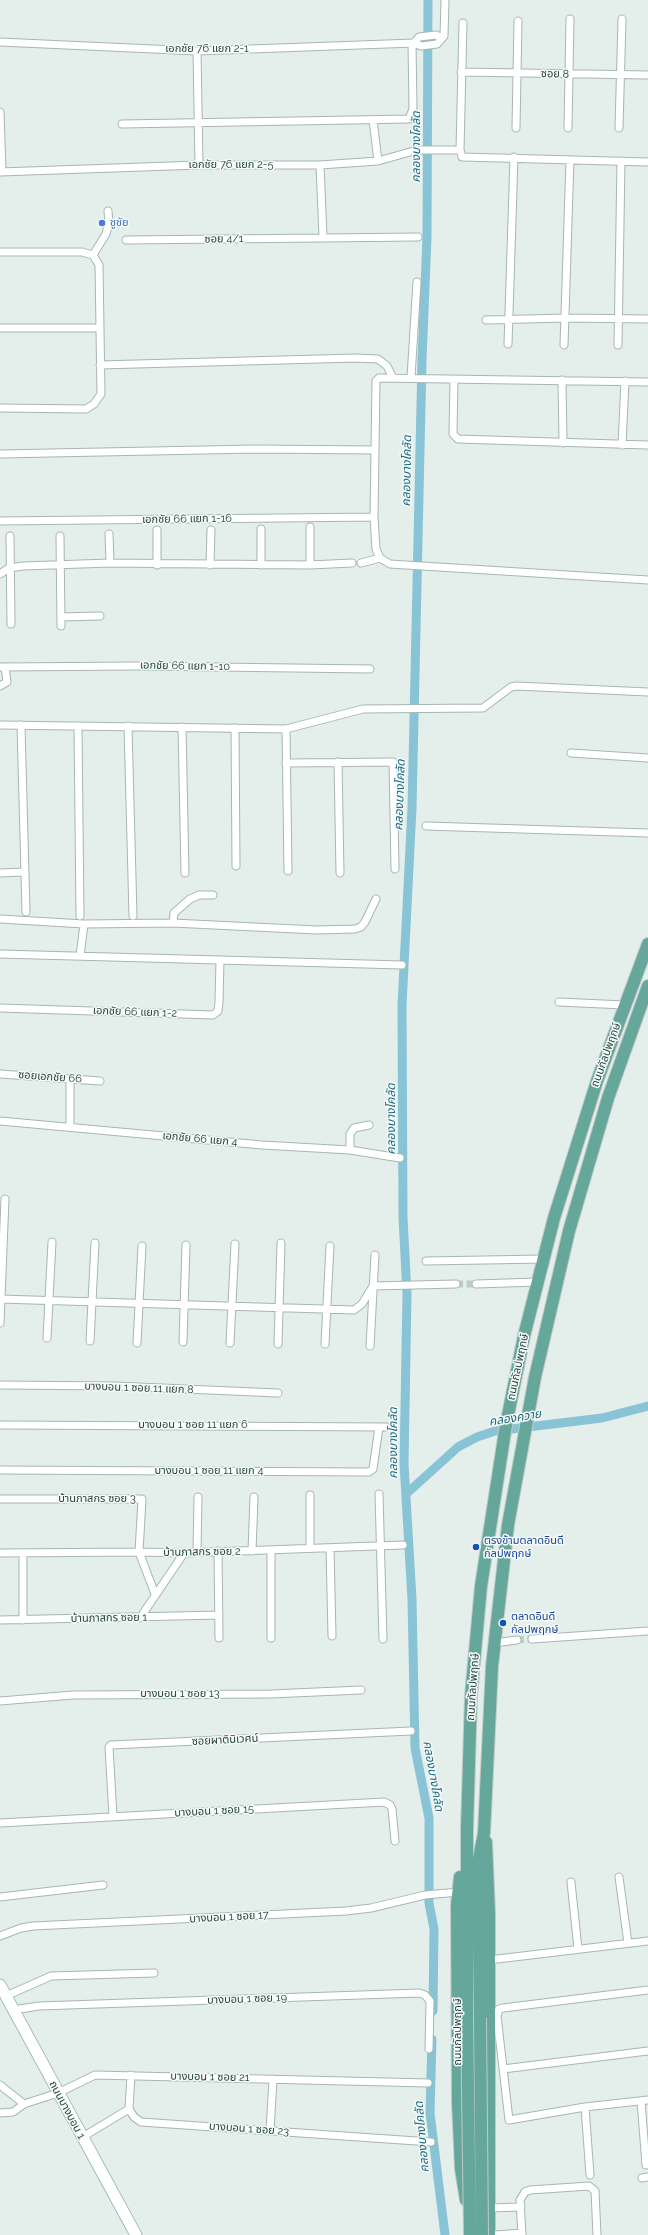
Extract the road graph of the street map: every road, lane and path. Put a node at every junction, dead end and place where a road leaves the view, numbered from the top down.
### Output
1 (445, 0) edge
2 (622, 19) dead end
3 (570, 20) dead end
4 (518, 21) dead end
5 (463, 23) dead end
6 (0, 42) edge
7 (417, 42) junction
8 (197, 51) junction
9 (461, 72) junction
10 (516, 73) junction
11 (569, 74) junction
12 (619, 75) junction
13 (648, 75) edge
14 (0, 112) edge
15 (373, 120) junction
16 (122, 124) dead end
17 (197, 124) junction
18 (516, 128) dead end
19 (568, 128) dead end
20 (619, 128) dead end
21 (460, 150) junction
22 (514, 157) junction
23 (570, 160) junction
24 (378, 161) junction
25 (621, 161) junction
26 (648, 162) edge
27 (199, 165) junction
28 (320, 165) junction
29 (1, 172) edge
30 (108, 211) dead end
31 (418, 237) dead end
32 (322, 238) junction
33 (126, 240) dead end
34 (0, 252) edge
35 (93, 256) junction
36 (417, 282) dead end
37 (566, 318) junction
38 (510, 319) junction
39 (619, 319) junction
40 (648, 319) edge
41 (486, 320) dead end
42 (0, 328) edge
43 (100, 328) junction
44 (508, 344) dead end
45 (564, 345) dead end
46 (618, 345) dead end
47 (100, 365) junction
48 (413, 377) junction
49 (393, 378) junction
50 (454, 380) junction
51 (562, 380) junction
52 (625, 381) junction
53 (648, 382) edge
54 (0, 408) edge
55 (563, 443) junction
56 (622, 445) junction
57 (648, 446) edge
58 (375, 450) junction
59 (0, 454) edge
60 (374, 517) junction
61 (0, 521) edge
62 (261, 528) dead end
63 (310, 528) dead end
64 (157, 530) dead end
65 (211, 530) dead end
66 (109, 534) dead end
67 (10, 536) dead end
68 (60, 536) dead end
69 (380, 558) junction
70 (352, 563) dead end
71 (361, 563) dead end
72 (110, 564) junction
73 (157, 565) junction
74 (210, 565) junction
75 (261, 565) junction
76 (310, 565) junction
77 (59, 566) junction
78 (9, 568) junction
79 (0, 574) edge
80 (648, 580) edge
81 (100, 616) dead end
82 (61, 617) junction
83 (11, 624) dead end
84 (61, 626) dead end
85 (3, 667) edge
86 (370, 669) dead end
87 (0, 686) edge
88 (648, 692) edge
89 (0, 725) edge
90 (21, 725) junction
91 (78, 726) junction
92 (128, 726) junction
93 (182, 727) junction
94 (234, 728) junction
95 (286, 728) junction
96 (571, 753) dead end
97 (648, 758) edge
98 (338, 762) junction
99 (286, 763) junction
100 (426, 826) dead end
101 (648, 833) edge
102 (236, 866) dead end
103 (395, 869) dead end
104 (288, 871) dead end
105 (25, 872) junction
106 (0, 873) edge
107 (185, 873) dead end
108 (340, 873) dead end
109 (213, 895) dead end
110 (376, 899) dead end
111 (26, 912) dead end
112 (80, 916) dead end
113 (133, 916) dead end
114 (0, 919) edge
115 (84, 924) junction
116 (173, 924) junction
117 (648, 944) edge
118 (0, 954) edge
119 (80, 956) junction
120 (220, 960) junction
121 (402, 965) dead end
122 (648, 986) edge
123 (559, 1002) dead end
124 (624, 1005) junction
125 (0, 1008) edge
126 (644, 1010) edge
127 (0, 1074) edge
128 (70, 1079) junction
129 (100, 1081) dead end
130 (0, 1121) edge
131 (369, 1125) dead end
132 (70, 1126) junction
133 (350, 1150) junction
134 (400, 1158) dead end
135 (5, 1199) dead end
136 (52, 1242) dead end
137 (281, 1243) dead end
138 (95, 1244) dead end
139 (235, 1244) dead end
140 (186, 1245) dead end
141 (142, 1246) dead end
142 (330, 1246) dead end
143 (375, 1255) dead end
144 (543, 1259) junction
145 (426, 1261) dead end
146 (537, 1282) junction
147 (456, 1284) tunnel mouth
148 (476, 1284) tunnel mouth
149 (373, 1286) junction
150 (1, 1299) edge
151 (49, 1300) junction
152 (92, 1302) junction
153 (139, 1303) junction
154 (185, 1305) junction
155 (231, 1306) junction
156 (280, 1308) junction
157 (326, 1309) junction
158 (0, 1323) edge
159 (48, 1338) dead end
160 (90, 1342) dead end
161 (137, 1342) dead end
162 (184, 1342) dead end
163 (230, 1343) dead end
164 (278, 1344) dead end
165 (325, 1344) dead end
166 (370, 1346) dead end
167 (0, 1385) edge
168 (278, 1393) dead end
169 (0, 1425) edge
170 (383, 1427) joint
171 (0, 1470) edge
172 (379, 1494) dead end
173 (310, 1495) dead end
174 (198, 1497) dead end
175 (254, 1497) dead end
176 (0, 1499) edge
177 (379, 1545) junction
178 (403, 1545) dead end
179 (310, 1548) junction
180 (330, 1548) junction
181 (218, 1551) junction
182 (252, 1551) junction
183 (271, 1551) junction
184 (139, 1552) junction
185 (197, 1552) junction
186 (0, 1553) edge
187 (23, 1553) junction
188 (184, 1553) junction
189 (155, 1594) junction
190 (219, 1614) junction
191 (140, 1618) junction
192 (0, 1620) edge
193 (23, 1620) junction
194 (648, 1631) edge
195 (332, 1636) dead end
196 (219, 1638) dead end
197 (272, 1638) dead end
198 (532, 1638) tunnel mouth
199 (383, 1639) dead end
200 (517, 1640) tunnel mouth
201 (494, 1642) junction
202 (361, 1690) dead end
203 (0, 1701) edge
204 (411, 1730) dead end
205 (113, 1816) junction
206 (0, 1823) edge
207 (467, 1829) junction
208 (484, 1833) junction
209 (395, 1841) dead end
210 (619, 1877) dead end
211 (571, 1882) dead end
212 (103, 1885) dead end
213 (458, 1892) junction
214 (0, 1897) edge
215 (0, 1936) edge
216 (648, 1941) edge
217 (628, 1943) junction
218 (578, 1949) junction
219 (489, 1960) junction
220 (154, 1973) dead end
221 (0, 1985) edge
222 (648, 1990) edge
223 (6, 1996) junction
224 (13, 2010) junction
225 (429, 2049) dead end
226 (648, 2051) edge
227 (503, 2069) junction
228 (132, 2075) junction
229 (273, 2079) junction
230 (428, 2083) dead end
231 (0, 2085) edge
232 (58, 2093) junction
233 (645, 2100) edge
234 (24, 2104) junction
235 (585, 2107) junction
236 (129, 2109) junction
237 (0, 2113) edge
238 (270, 2131) junction
239 (81, 2138) junction
240 (430, 2142) dead end
241 (460, 2150) junction
242 (490, 2150) junction
243 (646, 2165) dead end
244 (590, 2175) dead end
245 (521, 2207) junction
246 (489, 2208) junction
247 (522, 2234) edge
248 (136, 2235) edge
249 (469, 2235) edge
250 (482, 2235) edge
251 (489, 2235) edge
252 (495, 2235) edge
253 (597, 2235) edge

1 - 7 street, เอกชัย 76 แยก 2-1
2 - 12 street
3 - 11 street
4 - 10 street
5 - 9 street
6 - 8 street, เอกชัย 76 แยก 2-1
7 - 8 street, เอกชัย 76 แยก 2-1
7 - 15 street
8 - 17 street
9 - 10 street, ซอย 8
9 - 21 street
10 - 11 street, ซอย 8
10 - 18 street
11 - 12 street, ซอย 8
11 - 19 street
12 - 13 street, ซอย 8
12 - 20 street
14 - 29 street
15 - 17 street
15 - 24 street
16 - 17 street
17 - 27 street
21 - 22 street
21 - 24 street, เอกชัย 76 แยก 2-5
22 - 23 street
22 - 38 street
23 - 25 street
23 - 37 street
24 - 28 street, เอกชัย 76 แยก 2-5
25 - 26 street
25 - 39 street
27 - 28 street, เอกชัย 76 แยก 2-5
27 - 29 street, เอกชัย 76 แยก 2-5
28 - 32 street
30 - 35 street
31 - 32 street, ซอย 4/1
32 - 33 street, ซอย 4/1
34 - 35 street
35 - 43 street
36 - 48 street
37 - 38 street
37 - 39 street
37 - 45 street
38 - 41 street
38 - 44 street
39 - 40 street
39 - 46 street
42 - 43 street
43 - 47 street
47 - 49 street
47 - 54 street
48 - 49 street
48 - 50 street
49 - 58 street
50 - 51 street
50 - 55 street
51 - 52 street
51 - 55 street
52 - 53 street
52 - 56 street
55 - 56 street
56 - 57 street
58 - 59 street
58 - 60 street
60 - 61 street, เอกชัย 66 แยก 1-16
60 - 69 street
62 - 75 street
63 - 76 street
64 - 73 street
65 - 74 street
66 - 72 street
67 - 78 street
68 - 77 street
69 - 71 street
69 - 80 street
70 - 76 street
72 - 73 street
72 - 77 street
73 - 74 street
74 - 75 street
75 - 76 street
77 - 78 street
77 - 82 street
78 - 79 street
78 - 83 street
81 - 82 street
82 - 84 street
85 - 86 street, เอกชัย 66 แยก 1-10
85 - 87 street
88 - 95 street
89 - 90 street
90 - 91 street
90 - 105 street
91 - 92 street
91 - 112 street
92 - 93 street
92 - 113 street
93 - 94 street
93 - 107 street
94 - 95 street
94 - 102 street
95 - 99 street
96 - 97 street
98 - 99 street
98 - 103 street
98 - 108 street
99 - 104 street
100 - 101 street
105 - 106 street
105 - 111 street
109 - 116 street
110 - 116 street
114 - 115 street
115 - 116 street
115 - 119 street
117 - 124 main road, ถนนกัลปพฤกษ์
118 - 119 street
119 - 120 street
120 - 121 street
120 - 125 street, เอกชัย 66 แยก 1-2
122 - 126 main road, ถนนกัลปพฤกษ์
123 - 124 street
124 - 144 main road, ถนนกัลปพฤกษ์
126 - 201 main road, ถนนกัลปพฤกษ์
127 - 128 street, ซอยเอกชัย 66
128 - 129 street, ซอยเอกชัย 66
128 - 132 street
130 - 132 street, เอกชัย 66 แยก 4
131 - 133 street
132 - 133 street, เอกชัย 66 แยก 4
133 - 134 street, เอกชัย 66 แยก 4
135 - 150 street
136 - 151 street
137 - 156 street
138 - 152 street
139 - 155 street
140 - 154 street
141 - 153 street
142 - 157 street
143 - 149 street
144 - 145 street
144 - 146 main road, ถนนกัลปพฤกษ์
146 - 148 street
146 - 207 main road, ถนนกัลปพฤกษ์
147 - 149 street
149 - 157 street
149 - 166 street
150 - 151 street
150 - 158 street
151 - 152 street
151 - 159 street
152 - 153 street
152 - 160 street
153 - 154 street
153 - 161 street
154 - 155 street
154 - 162 street
155 - 156 street
155 - 163 street
156 - 157 street
156 - 164 street
157 - 165 street
167 - 168 street, บางบอน 1 ซอย 11 แยก 8
169 - 170 street, บางบอน 1 ซอย 11 แยก 6
170 - 171 street, บางบอน 1 ซอย 11 แยก 4
172 - 177 street
173 - 179 street
174 - 185 street
175 - 182 street
176 - 184 street, บ้านภาสกร ซอย 3
177 - 178 street, บ้านภาสกร ซอย 2
177 - 180 street, บ้านภาสกร ซอย 2
177 - 199 street
179 - 180 street, บ้านภาสกร ซอย 2
179 - 183 street, บ้านภาสกร ซอย 2
180 - 195 street
181 - 182 street, บ้านภาสกร ซอย 2
181 - 185 street, บ้านภาสกร ซอย 2
181 - 190 street
182 - 183 street, บ้านภาสกร ซอย 2
183 - 197 street
184 - 187 street, บ้านภาสกร ซอย 2
184 - 188 street, บ้านภาสกร ซอย 2
184 - 189 street
185 - 188 street, บ้านภาสกร ซอย 2
186 - 187 street, บ้านภาสกร ซอย 2
187 - 193 street
188 - 189 street
189 - 191 street
190 - 191 street, บ้านภาสกร ซอย 1
190 - 196 street
191 - 193 street, บ้านภาสกร ซอย 1
192 - 193 street, บ้านภาสกร ซอย 1
194 - 198 street
200 - 201 street
201 - 208 main road, ถนนกัลปพฤกษ์
202 - 203 street, บางบอน 1 ซอย 13
204 - 205 street, ซอยผาตินิเวศน์
205 - 206 street, บางบอน 1 ซอย 15
205 - 209 street, บางบอน 1 ซอย 15
207 - 213 main road, ถนนกัลปพฤกษ์
207 - 249 main road, ถนนกัลปพฤกษ์, bridge
208 - 219 main road, ถนนกัลปพฤกษ์
208 - 250 main road, ถนนกัลปพฤกษ์, bridge
210 - 217 street
211 - 218 street
212 - 214 street
213 - 215 street, บางบอน 1 ซอย 17
213 - 241 main road, ถนนกัลปพฤกษ์
216 - 217 street
217 - 218 street
218 - 219 street
219 - 242 main road, ถนนกัลปพฤกษ์
220 - 223 street
221 - 223 main road, ถนนบางบอน 1
222 - 227 street
223 - 224 main road, ถนนบางบอน 1
224 - 225 street, บางบอน 1 ซอย 19
224 - 232 main road, ถนนบางบอน 1
226 - 227 street
227 - 235 street
228 - 229 street, บางบอน 1 ซอย 21
228 - 232 street, บางบอน 1 ซอย 21
228 - 236 street
229 - 230 street, บางบอน 1 ซอย 21
229 - 238 street
231 - 234 street
232 - 234 street, บางบอน 1 ซอย 21
232 - 239 main road, ถนนบางบอน 1
233 - 235 street
233 - 243 street
234 - 237 street, บางบอน 1 ซอย 21
235 - 244 street
236 - 238 street, บางบอน 1 ซอย 23
236 - 239 street
238 - 240 street, บางบอน 1 ซอย 23
239 - 248 main road, ถนนบางบอน 1
241 - 242 main road
241 - 249 main road, ถนนกัลปพฤกษ์
242 - 246 main road, ถนนกัลปพฤกษ์
245 - 246 street
245 - 247 street
245 - 253 street
246 - 251 main road, ถนนกัลปพฤกษ์
247 - 252 street

